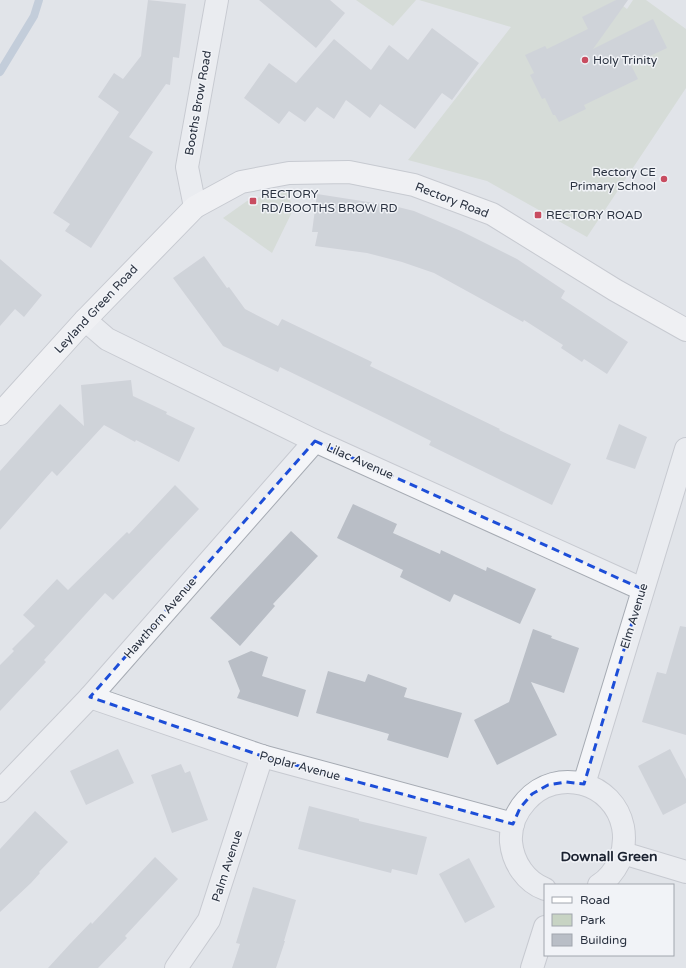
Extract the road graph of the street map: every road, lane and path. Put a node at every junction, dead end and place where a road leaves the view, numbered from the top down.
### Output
1 (217, 0) edge
2 (195, 207) junction
3 (85, 320) junction
4 (686, 330) edge
5 (0, 414) edge
6 (315, 441) junction
7 (686, 449) edge
8 (642, 590) junction
9 (90, 697) junction
10 (262, 756) junction
11 (584, 784) junction
12 (0, 791) edge
13 (513, 824) junction
14 (623, 853) junction
15 (686, 872) edge
16 (601, 884) edge
17 (544, 890) edge
18 (544, 930) edge
19 (176, 968) edge
20 (532, 968) edge

1 - 2 street, Booths Brow Road
2 - 3 street, Leyland Green Road
2 - 4 street, Rectory Road
3 - 5 street, Leyland Green Road
3 - 6 street, Lilac Avenue
6 - 8 street, Lilac Avenue
6 - 9 street, Hawthorn Avenue
7 - 8 street, Elm Avenue
8 - 11 street, Elm Avenue
9 - 10 street, Poplar Avenue
9 - 12 street, Hawthorn Avenue
10 - 13 street, Poplar Avenue
10 - 19 street, Palm Avenue
11 - 13 street
11 - 14 street
13 - 17 street
14 - 15 street
14 - 16 street
18 - 20 street

